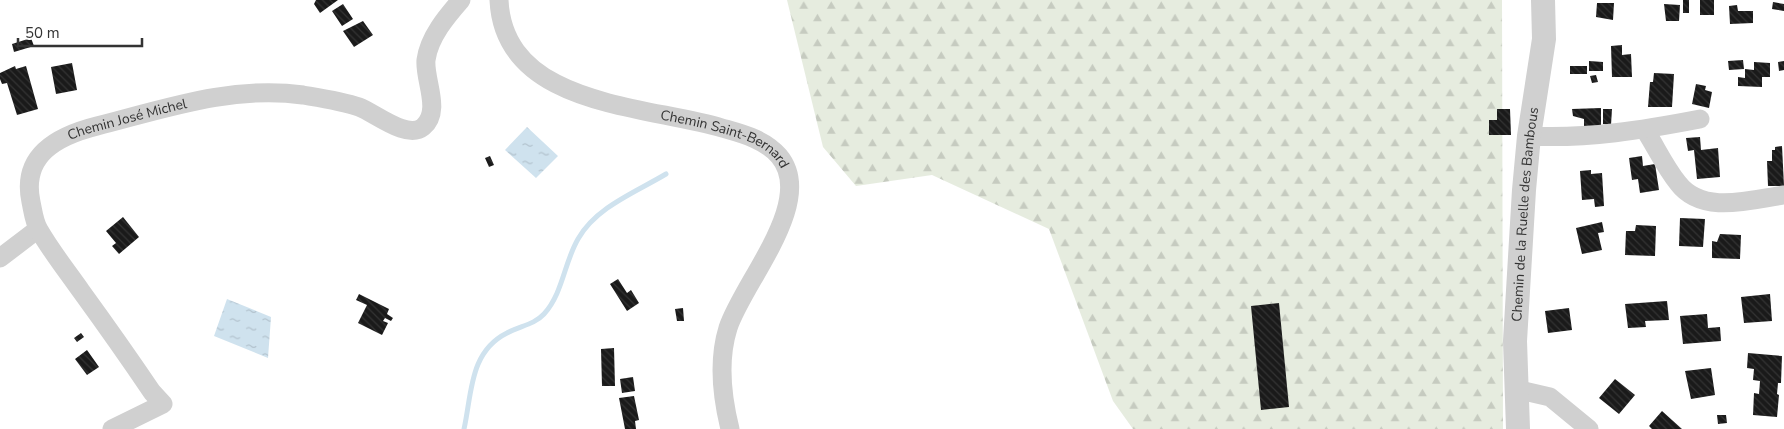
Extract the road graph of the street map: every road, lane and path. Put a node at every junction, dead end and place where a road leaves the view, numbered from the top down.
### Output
1 (461, 0) edge
2 (499, 0) edge
3 (1544, 0) edge
4 (1700, 119) dead end
5 (1645, 130) junction
6 (1529, 136) junction
7 (1784, 195) edge
8 (38, 229) junction
9 (0, 258) edge
10 (1515, 389) junction
11 (112, 429) edge
12 (730, 429) edge
13 (1518, 429) edge
14 (1589, 429) edge

1 - 8 street, Chemin José Michel
2 - 12 street, Chemin Saint-Bernard
3 - 6 street, Chemin de la Ruelle des Bambous
4 - 5 street
5 - 6 street
5 - 7 street
6 - 10 street, Chemin de la Ruelle des Bambous
8 - 9 street
8 - 11 street, Chemin José Michel
10 - 13 street, Chemin de la Ruelle des Bambous
10 - 14 street

